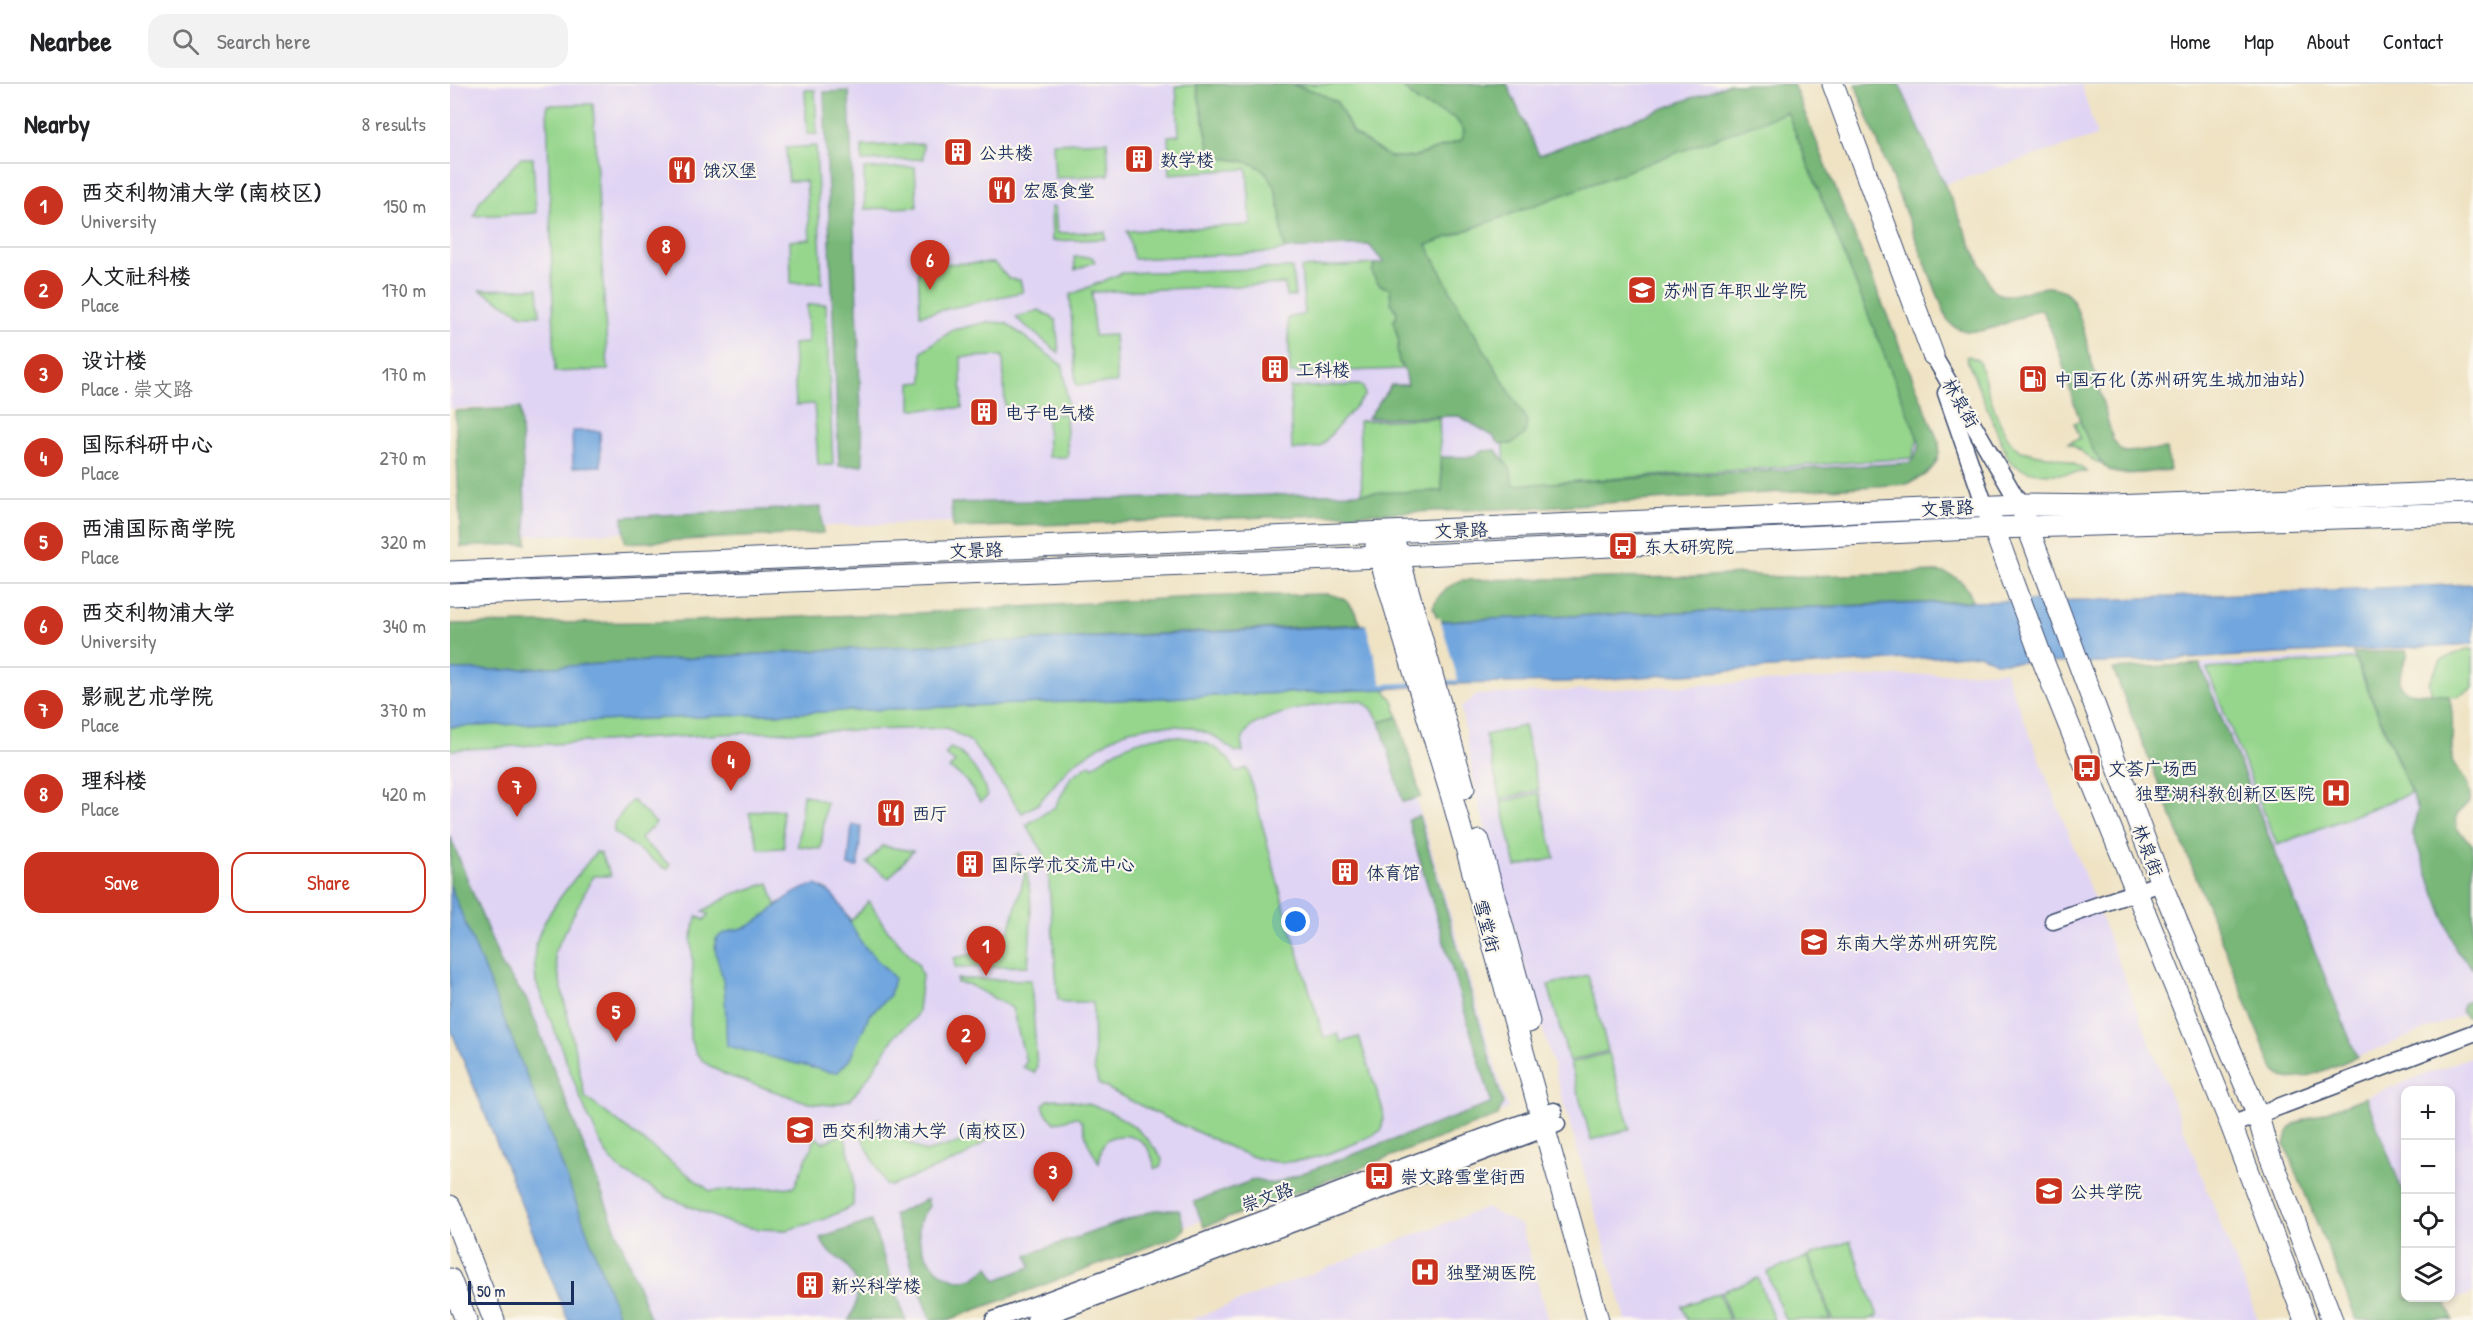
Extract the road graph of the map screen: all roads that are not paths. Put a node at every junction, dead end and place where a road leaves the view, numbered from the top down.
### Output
1 (1833, 84) edge
2 (1933, 355) junction
3 (2473, 492) edge
4 (2020, 505) junction
5 (1985, 506) junction
6 (2473, 514) edge
7 (1994, 528) junction
8 (2028, 528) junction
9 (1382, 533) junction
10 (1389, 557) junction
11 (450, 572) edge
12 (450, 595) edge
13 (2161, 883) junction
14 (2137, 893) junction
15 (2053, 921) dead end
16 (2473, 1033) edge
17 (2258, 1116) junction
18 (1549, 1120) junction
19 (2231, 1125) junction
20 (450, 1206) edge
21 (450, 1279) edge
22 (466, 1320) edge
23 (494, 1320) edge
24 (994, 1320) edge
25 (1035, 1320) edge
26 (1598, 1320) edge
27 (1613, 1320) edge
28 (2305, 1320) edge
29 (2332, 1320) edge

1 - 2 main road, 林泉街
2 - 4 street, 林泉街
2 - 5 street, 林泉街
3 - 4 main road, 文景路
4 - 5 main road, 文景路
4 - 8 main road, 林泉街
5 - 7 main road, 林泉街
5 - 9 main road, 文景路
6 - 8 main road, 文景路
7 - 8 main road, 文景路
7 - 10 main road, 文景路
7 - 14 main road, 林泉街
8 - 13 main road, 林泉街
9 - 10 main road, 雪堂街
9 - 11 main road, 文景路
10 - 12 main road, 文景路
10 - 18 main road, 雪堂街
13 - 14 street
13 - 17 main road, 林泉街
14 - 15 street
14 - 19 main road, 林泉街
16 - 17 street
17 - 19 street
17 - 29 main road, 林泉街
18 - 24 street, 崇文路
18 - 25 street, 崇文路
18 - 26 main road, 雪堂街
18 - 27 main road, 雪堂街
19 - 28 main road, 林泉街
20 - 23 main road
21 - 22 main road

